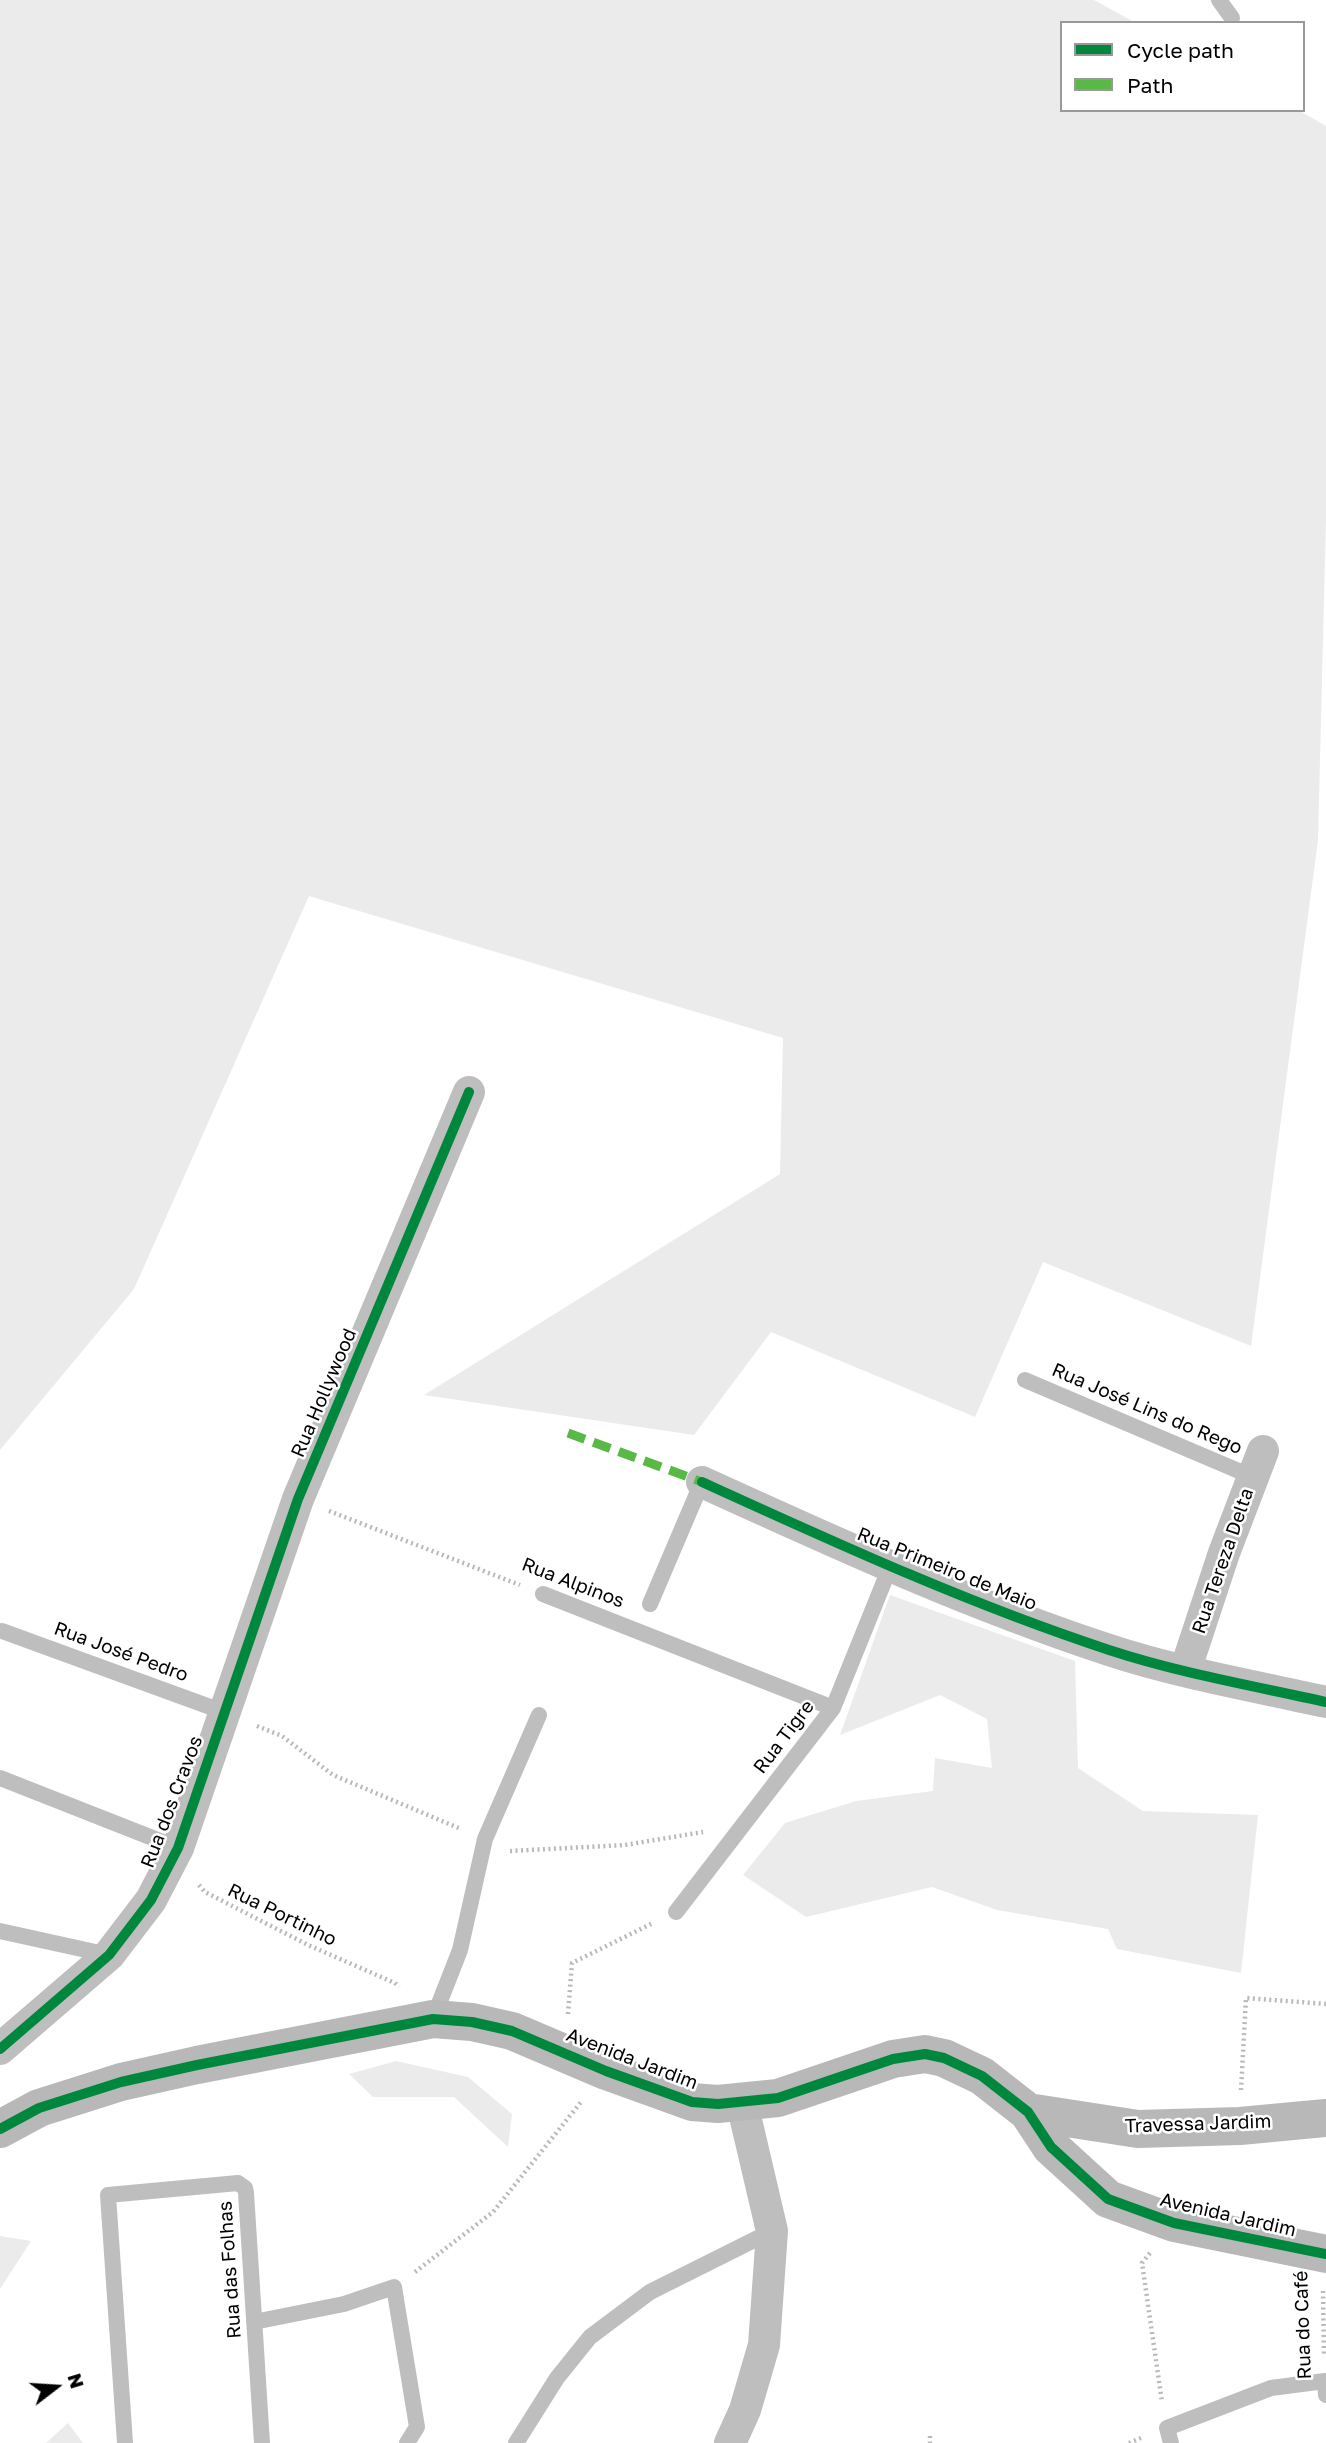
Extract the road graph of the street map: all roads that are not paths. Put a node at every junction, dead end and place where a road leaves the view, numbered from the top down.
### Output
1 (1219, 0) edge
2 (1232, 18) dead end
3 (469, 1092) dead end
4 (1025, 1380) dead end
5 (1258, 1464) joint
6 (702, 1482) joint
7 (890, 1567) junction
8 (543, 1594) road end
9 (650, 1604) dead end
10 (2, 1631) dead end
11 (1185, 1671) junction
12 (1326, 1702) edge
13 (833, 1708) junction
14 (224, 1712) junction
15 (539, 1715) dead end
16 (0, 1778) edge
17 (178, 1848) junction
18 (676, 1912) road end
19 (0, 1931) edge
20 (109, 1955) junction
21 (433, 2019) junction
22 (0, 2049) edge
23 (742, 2102) junction
24 (1028, 2112) junction
25 (1326, 2118) edge
26 (1100, 2125) junction
27 (0, 2129) edge
28 (1072, 2167) junction
29 (772, 2231) junction
30 (1324, 2254) edge
31 (254, 2322) junction
32 (1326, 2388) edge
33 (1169, 2436) edge
34 (125, 2443) edge
35 (262, 2443) edge
36 (407, 2443) edge
37 (516, 2443) edge
38 (730, 2443) edge

1 - 2 lane
3 - 14 street, Rua Hollywood
4 - 5 lane, Rua José Lins do Rego
5 - 11 street, Rua Tereza Delta
6 - 7 street, Rua Primeiro de Maio
6 - 9 lane
7 - 11 street, Rua Primeiro de Maio
7 - 13 lane, Rua Tigre
8 - 13 lane, Rua Alpinos
10 - 14 lane, Rua José Pedro
11 - 12 street, Rua Primeiro de Maio
13 - 18 lane, Rua Tigre
14 - 17 street, Rua dos Cravos
15 - 21 lane
16 - 17 lane
17 - 20 street, Rua dos Cravos
19 - 20 lane
20 - 22 street, Rua dos Cravos
21 - 23 street, Avenida Jardim
21 - 27 street, Avenida Jardim
23 - 24 street, Avenida Jardim
23 - 29 street
24 - 26 street, Travessa Jardim
24 - 28 street, Avenida Jardim
25 - 26 street, Travessa Jardim
26 - 28 street
28 - 30 street, Avenida Jardim
29 - 37 lane
29 - 38 street
31 - 34 lane, Rua das Folhas
31 - 35 lane, Rua das Folhas
31 - 36 lane
32 - 33 lane

